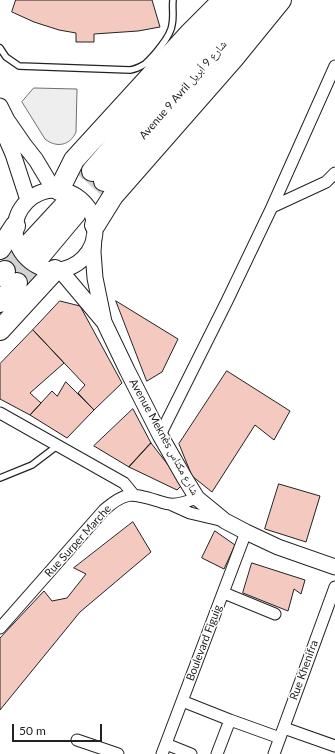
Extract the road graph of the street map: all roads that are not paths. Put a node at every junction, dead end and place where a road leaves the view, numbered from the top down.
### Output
1 (173, 0) edge
2 (223, 0) edge
3 (241, 0) edge
4 (261, 0) edge
5 (281, 0) edge
6 (0, 48) edge
7 (335, 66) edge
8 (0, 106) edge
9 (0, 124) edge
10 (335, 173) edge
11 (64, 199) junction
12 (28, 200) junction
13 (272, 207) junction
14 (15, 226) junction
15 (94, 231) junction
16 (0, 249) edge
17 (34, 250) tunnel mouth
18 (57, 270) junction
19 (7, 277) tunnel mouth
20 (0, 302) edge
21 (104, 322) junction
22 (0, 330) edge
23 (0, 413) edge
24 (160, 435) junction
25 (57, 446) junction
26 (0, 478) edge
27 (132, 494) junction
28 (197, 498) junction
29 (169, 504) junction
30 (225, 521) junction
31 (246, 532) junction
32 (335, 567) edge
33 (335, 587) edge
34 (224, 592) junction
35 (275, 614) dead end
36 (0, 628) edge
37 (182, 701) junction
38 (230, 720) junction
39 (282, 733) junction
40 (77, 740) dead end
41 (335, 746) edge
42 (164, 749) edge
43 (118, 754) edge
44 (191, 754) edge
45 (217, 754) edge
46 (274, 754) edge

1 - 6 lane
2 - 11 highway
3 - 4 highway, Avenue 9 Avril شارع 9 أبريل
5 - 15 highway
7 - 13 street
8 - 11 main road
9 - 12 main road
10 - 13 street
11 - 12 main road
11 - 15 main road
11 - 17 highway
12 - 14 main road
13 - 24 street
14 - 16 highway
14 - 18 main road
15 - 18 main road
15 - 21 main road, Avenue Meknès شارع مكناس
18 - 21 main road, Avenue Meknès شارع مكناس
18 - 22 highway
19 - 20 highway
21 - 24 main road, Avenue Meknès شارع مكناس
23 - 25 street
24 - 28 main road, Avenue Meknès شارع مكناس
25 - 26 lane
25 - 27 street
27 - 29 street
27 - 36 street, Rue Surper Marche
28 - 29 street
28 - 30 main road, Avenue Meknès شارع مكناس
29 - 30 street
30 - 31 main road, Avenue Meknès شارع مكناس
31 - 32 main road, Avenue Meknès شارع مكناس
31 - 34 street, Boulevard Figuig
33 - 39 street, Rue Khenifra
34 - 35 street
34 - 37 street, Boulevard Figuig
37 - 38 street
37 - 42 street, Boulevard Figuig
38 - 39 street
38 - 45 street
39 - 41 street
39 - 46 street, Rue Khenifra
40 - 43 street
42 - 44 street

